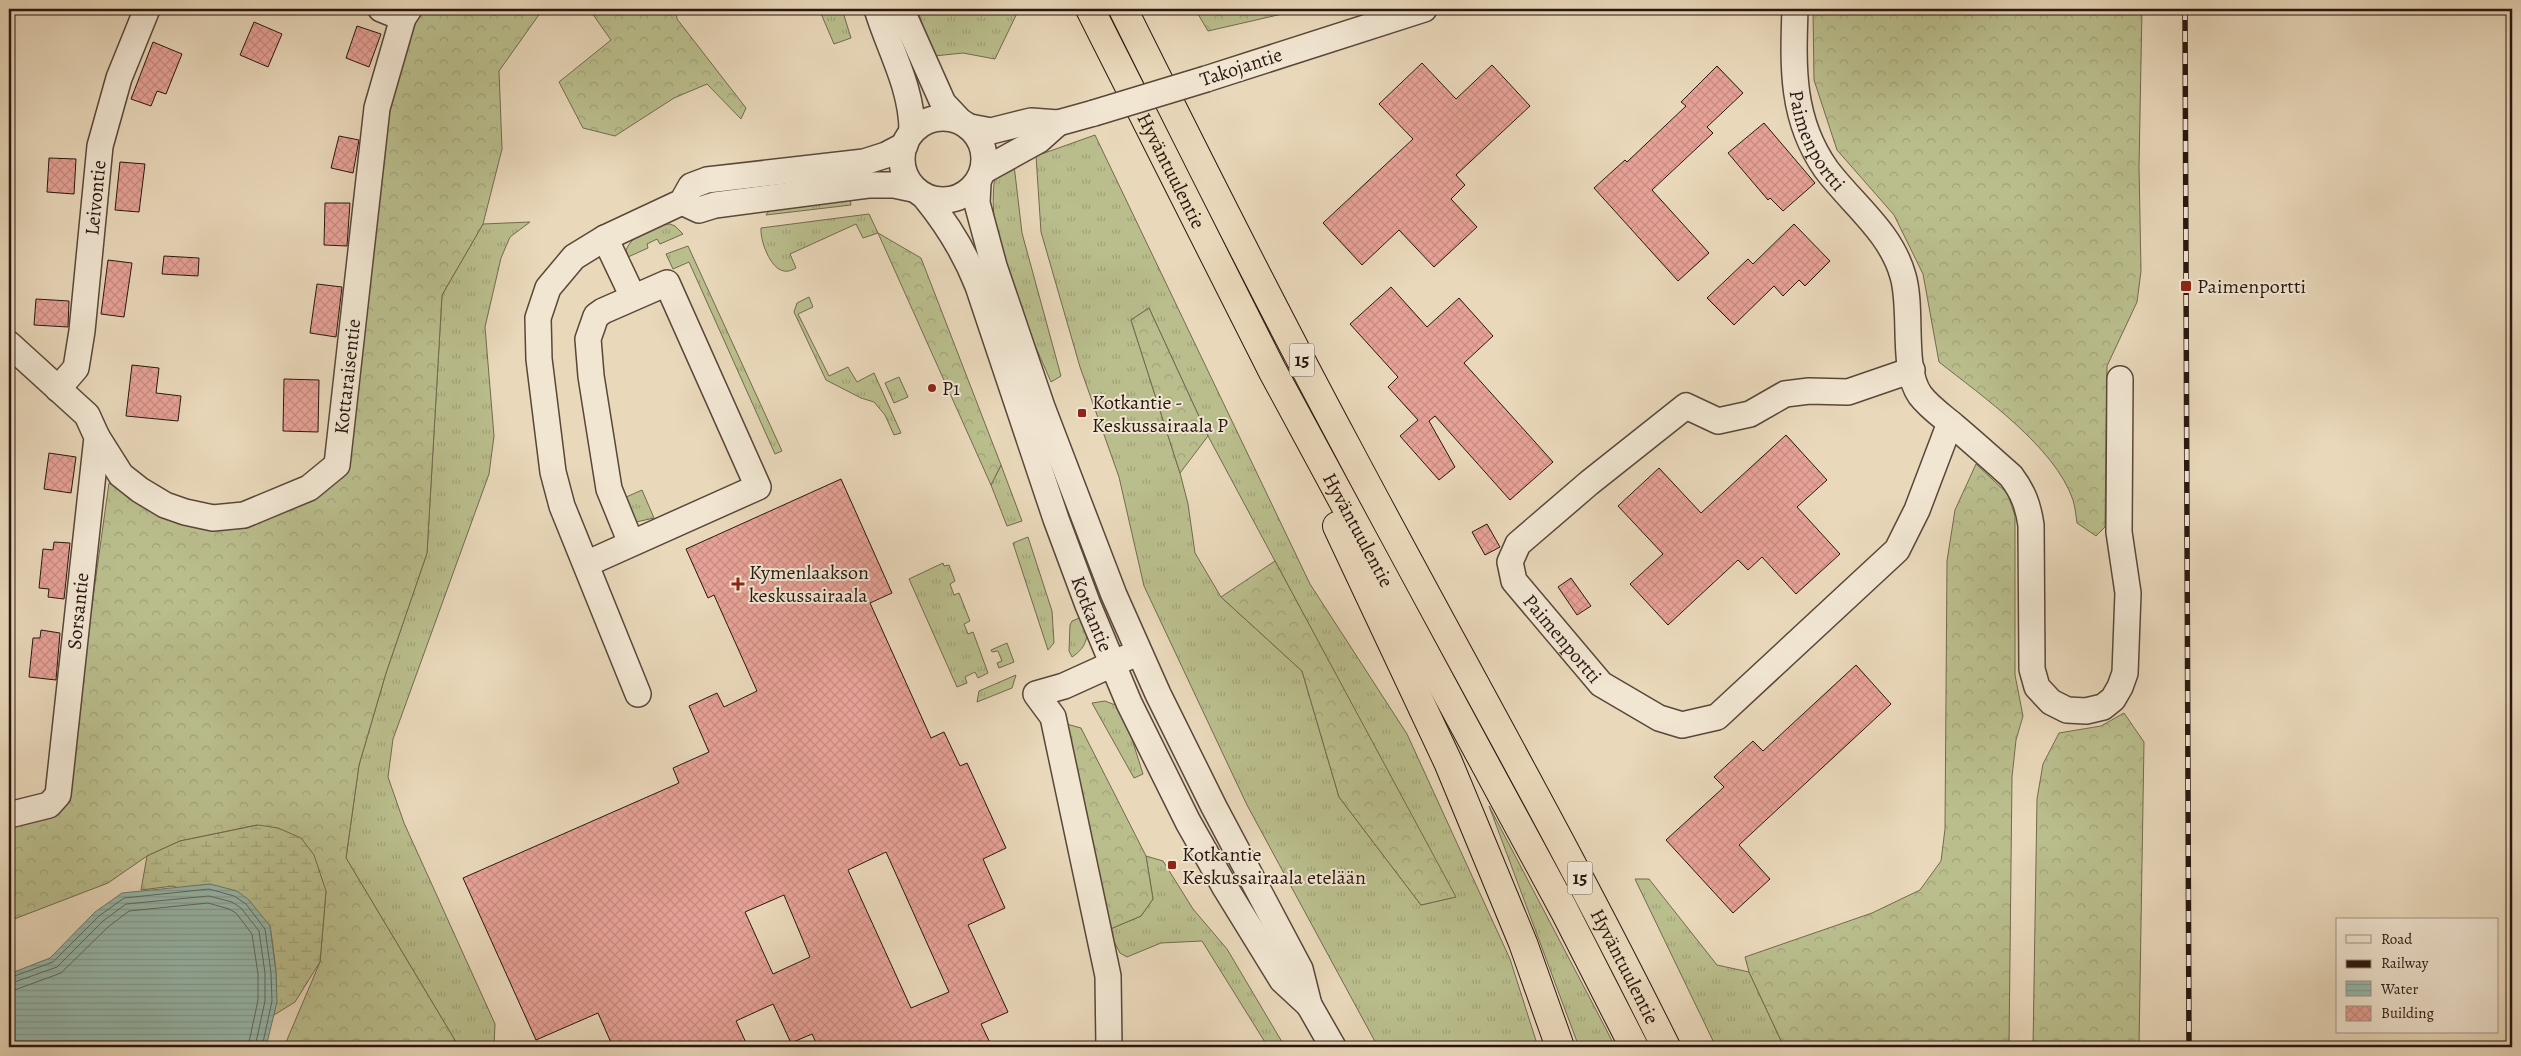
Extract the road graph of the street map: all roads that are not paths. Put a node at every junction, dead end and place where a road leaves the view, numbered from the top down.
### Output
1 (147, 9) edge
2 (381, 9) edge
3 (877, 9) edge
4 (901, 9) edge
5 (1090, 9) edge
6 (1123, 9) edge
7 (1424, 9) edge
8 (1795, 9) edge
9 (406, 14) edge
10 (1058, 123) junction
11 (965, 124) junction
12 (909, 138) junction
13 (981, 177) junction
14 (919, 193) junction
15 (682, 202) junction
16 (605, 238) junction
17 (633, 297) junction
18 (9, 344) edge
19 (1272, 370) junction
20 (1912, 370) junction
21 (2120, 378) dead end
22 (58, 389) junction
23 (1950, 423) junction
24 (92, 426) junction
25 (631, 543) junction
26 (586, 564) junction
27 (1140, 652) junction
28 (1113, 664) junction
29 (638, 694) dead end
30 (9, 815) edge
31 (1622, 959) junction
32 (1309, 1005) junction
33 (1109, 1047) edge
34 (1333, 1047) edge
35 (1560, 1047) edge
36 (1634, 1047) edge
37 (1666, 1047) edge
38 (1680, 1047) edge

1 - 22 street, Leivontie
2 - 9 street
3 - 12 street
4 - 11 street
5 - 19 highway, Hyväntuulentie / 15
6 - 31 highway, Hyväntuulentie / 15
7 - 10 street, Takojantie, bridge
8 - 20 street, Paimenportti
9 - 24 street, Kottaraisentie
10 - 11 street, Takojantie
10 - 13 street, Takojantie
11 - 12 street
11 - 13 street
12 - 14 street
12 - 15 street
13 - 14 street
13 - 27 street, Kotkantie
14 - 15 street
14 - 28 street, Kotkantie
15 - 16 street
16 - 17 street
16 - 26 street
17 - 25 street
17 - 25 street
18 - 22 street, Kottaraisentie
19 - 35 highway
19 - 36 highway, Hyväntuulentie / 15
20 - 23 street, Paimenportti
20 - 23 street, Paimenportti
21 - 23 street, Paimenportti
22 - 24 street, Kottaraisentie
24 - 30 street, Sorsantie
25 - 26 street
26 - 29 street
27 - 28 street
27 - 32 street, Kotkantie
28 - 32 street, Kotkantie
28 - 33 street
31 - 37 highway, Hyväntuulentie / 15
31 - 38 highway
32 - 34 street, Kotkantie

